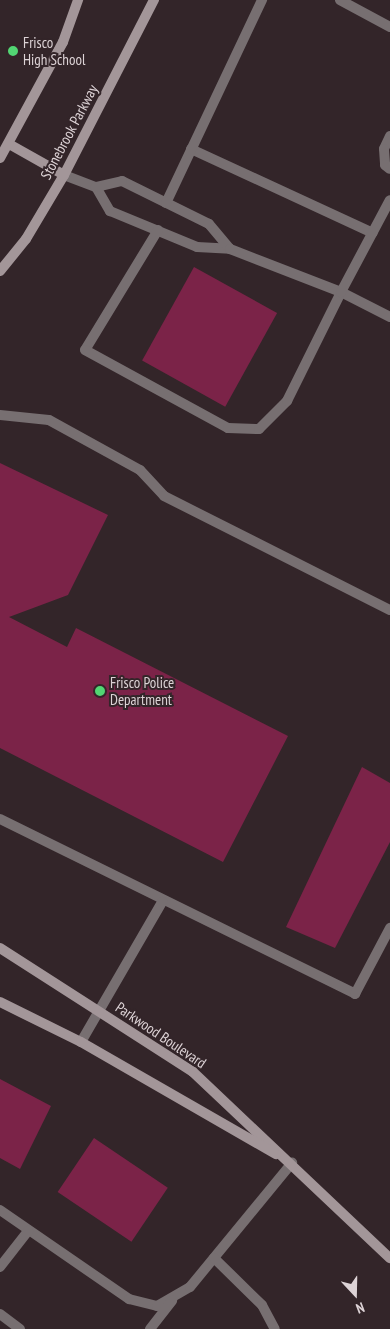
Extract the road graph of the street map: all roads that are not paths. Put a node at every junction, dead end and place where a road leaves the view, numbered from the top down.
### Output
1 (78, 0) edge
2 (154, 0) edge
3 (262, 0) edge
4 (340, 0) edge
5 (390, 27) edge
6 (390, 136) edge
7 (9, 144) junction
8 (191, 149) junction
9 (0, 158) edge
10 (390, 169) edge
11 (64, 176) junction
12 (96, 187) junction
13 (390, 200) edge
14 (166, 203) junction
15 (158, 230) junction
16 (373, 233) junction
17 (230, 248) junction
18 (0, 271) edge
19 (341, 292) junction
20 (390, 317) edge
21 (0, 415) edge
22 (390, 610) edge
23 (0, 819) edge
24 (162, 902) junction
25 (390, 928) edge
26 (0, 948) edge
27 (0, 1002) edge
28 (98, 1010) junction
29 (81, 1042) junction
30 (292, 1163) junction
31 (0, 1210) edge
32 (28, 1231) junction
33 (214, 1258) junction
34 (390, 1258) edge
35 (0, 1267) edge
36 (173, 1300) junction
37 (0, 1314) edge
38 (20, 1329) edge
39 (150, 1329) edge
40 (275, 1329) edge

1 - 7 main road
2 - 11 main road, Stonebrook Parkway
3 - 8 lane
4 - 5 lane
6 - 10 lane
7 - 9 main road
7 - 11 main road
8 - 14 lane
8 - 16 lane
11 - 12 lane
11 - 18 main road, Stonebrook Parkway
12 - 14 lane
12 - 15 lane
13 - 16 lane
14 - 17 lane
15 - 17 lane
15 - 19 lane
16 - 19 lane
17 - 19 lane
19 - 20 lane
21 - 22 lane
23 - 24 lane
24 - 25 lane
24 - 28 lane
26 - 28 main road, Parkwood Boulevard
27 - 29 main road, Parkwood Boulevard
28 - 29 lane
28 - 30 main road, Parkwood Boulevard
29 - 30 main road, Parkwood Boulevard
30 - 33 lane
30 - 34 main road, Parkwood Boulevard
31 - 32 lane
32 - 35 lane
32 - 36 lane
33 - 36 lane
33 - 40 lane
36 - 39 lane
37 - 38 lane

